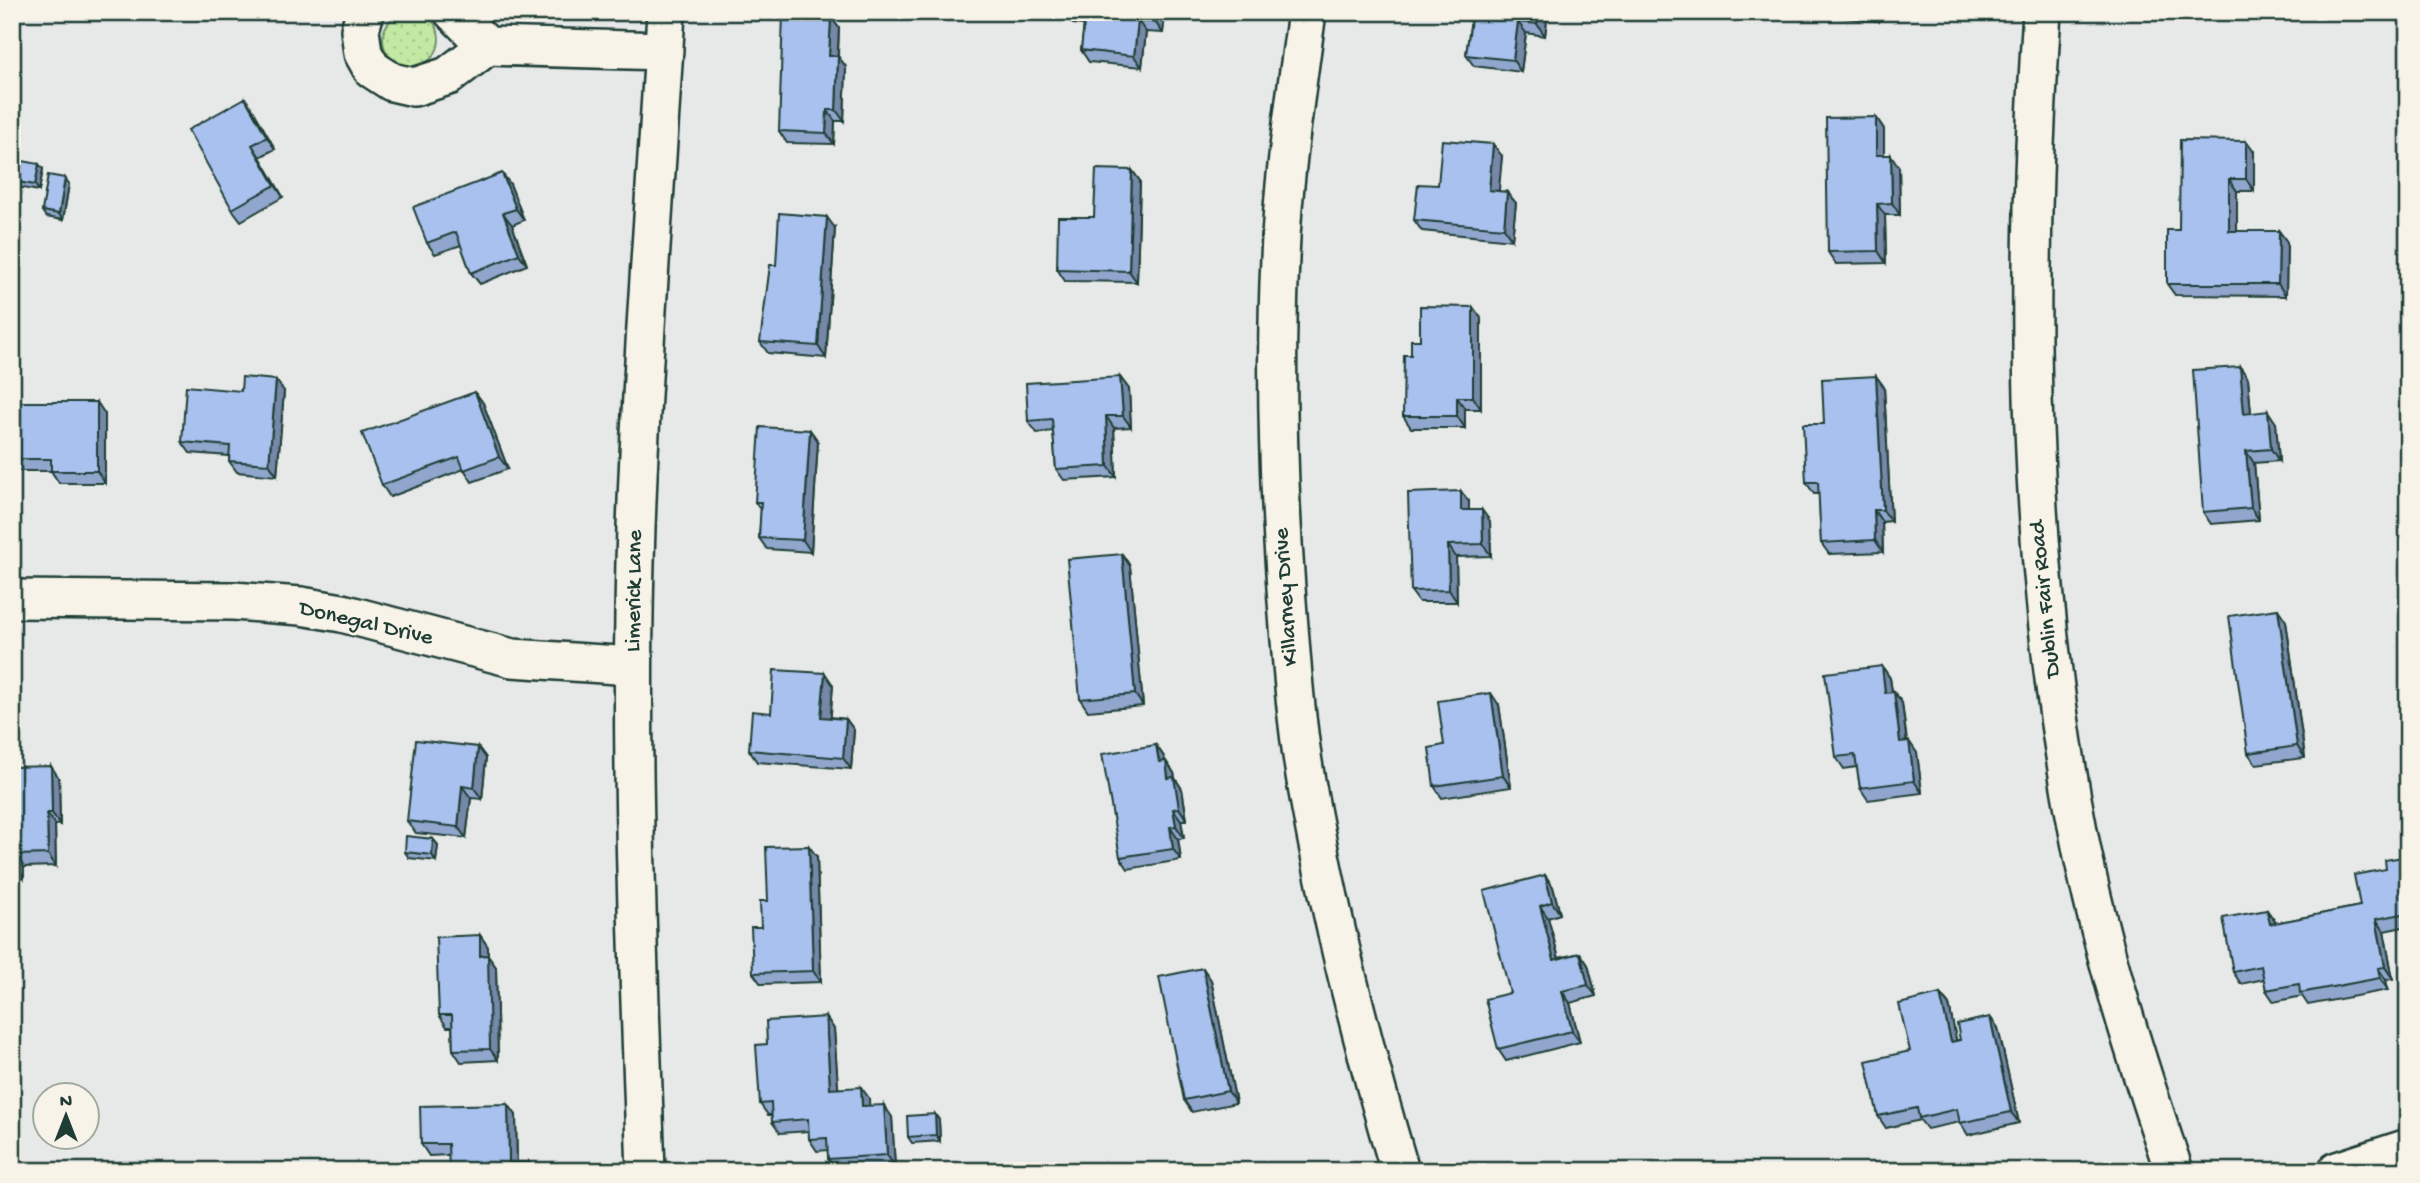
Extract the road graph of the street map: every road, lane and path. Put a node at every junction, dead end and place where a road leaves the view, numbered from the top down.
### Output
1 (365, 12) edge
2 (453, 12) edge
3 (666, 12) edge
4 (1307, 12) edge
5 (2042, 12) edge
6 (487, 46) junction
7 (664, 51) junction
8 (12, 599) edge
9 (633, 666) junction
10 (2408, 1148) edge
11 (646, 1171) edge
12 (1400, 1171) edge
13 (2174, 1171) edge
14 (2337, 1171) edge

1 - 6 street
2 - 6 street
3 - 7 street, Limerick Lane
4 - 12 street, Killarney Drive
5 - 13 street, Dublin Fair Road
6 - 7 street
7 - 9 street, Limerick Lane
8 - 9 street, Donegal Drive
9 - 11 street, Limerick Lane
10 - 14 street

